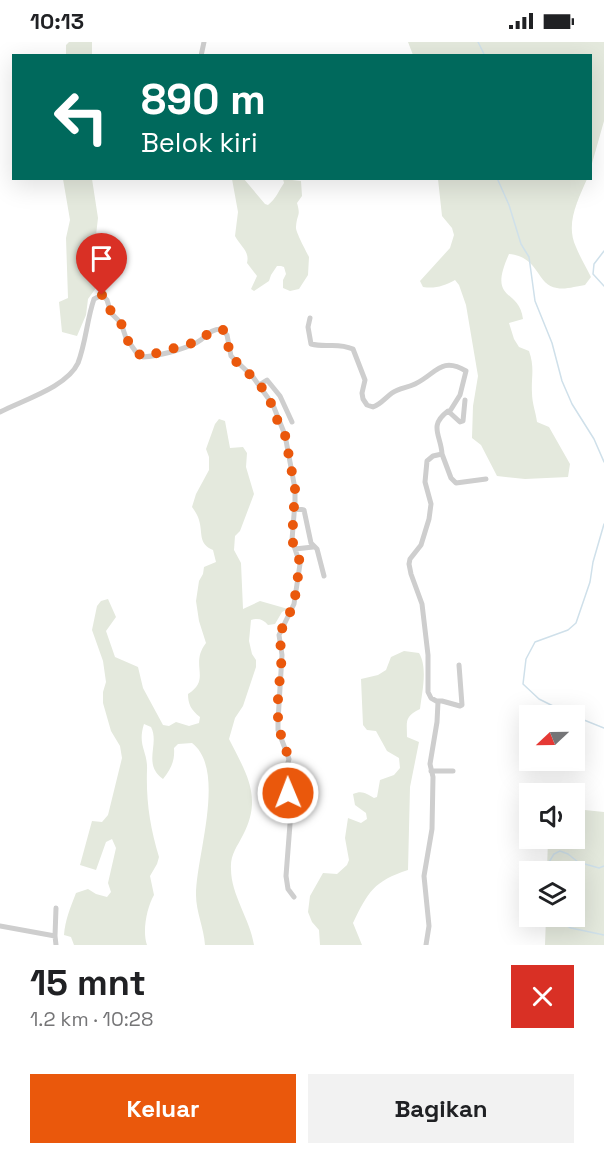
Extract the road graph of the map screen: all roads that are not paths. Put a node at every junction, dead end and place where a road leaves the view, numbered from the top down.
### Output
1 (309, 318) dead end
2 (259, 385) junction
3 (465, 400) dead end
4 (450, 411) junction
5 (0, 412) edge
6 (292, 422) dead end
7 (442, 454) junction
8 (486, 479) dead end
9 (294, 508) junction
10 (313, 547) junction
11 (295, 549) junction
12 (324, 576) dead end
13 (459, 666) dead end
14 (437, 701) junction
15 (432, 771) junction
16 (453, 771) dead end
17 (294, 897) dead end
18 (56, 908) dead end
19 (0, 926) edge
20 (55, 936) junction
21 (56, 945) edge
22 (426, 945) edge

1 - 4 street
2 - 5 street
2 - 6 street
2 - 9 street
3 - 4 street
4 - 7 street
7 - 8 street
7 - 14 street
9 - 10 street
9 - 11 street
10 - 11 street
10 - 12 street
11 - 17 street
13 - 14 street
14 - 15 street
15 - 16 street
15 - 22 street
18 - 20 street
19 - 20 street
20 - 21 street

